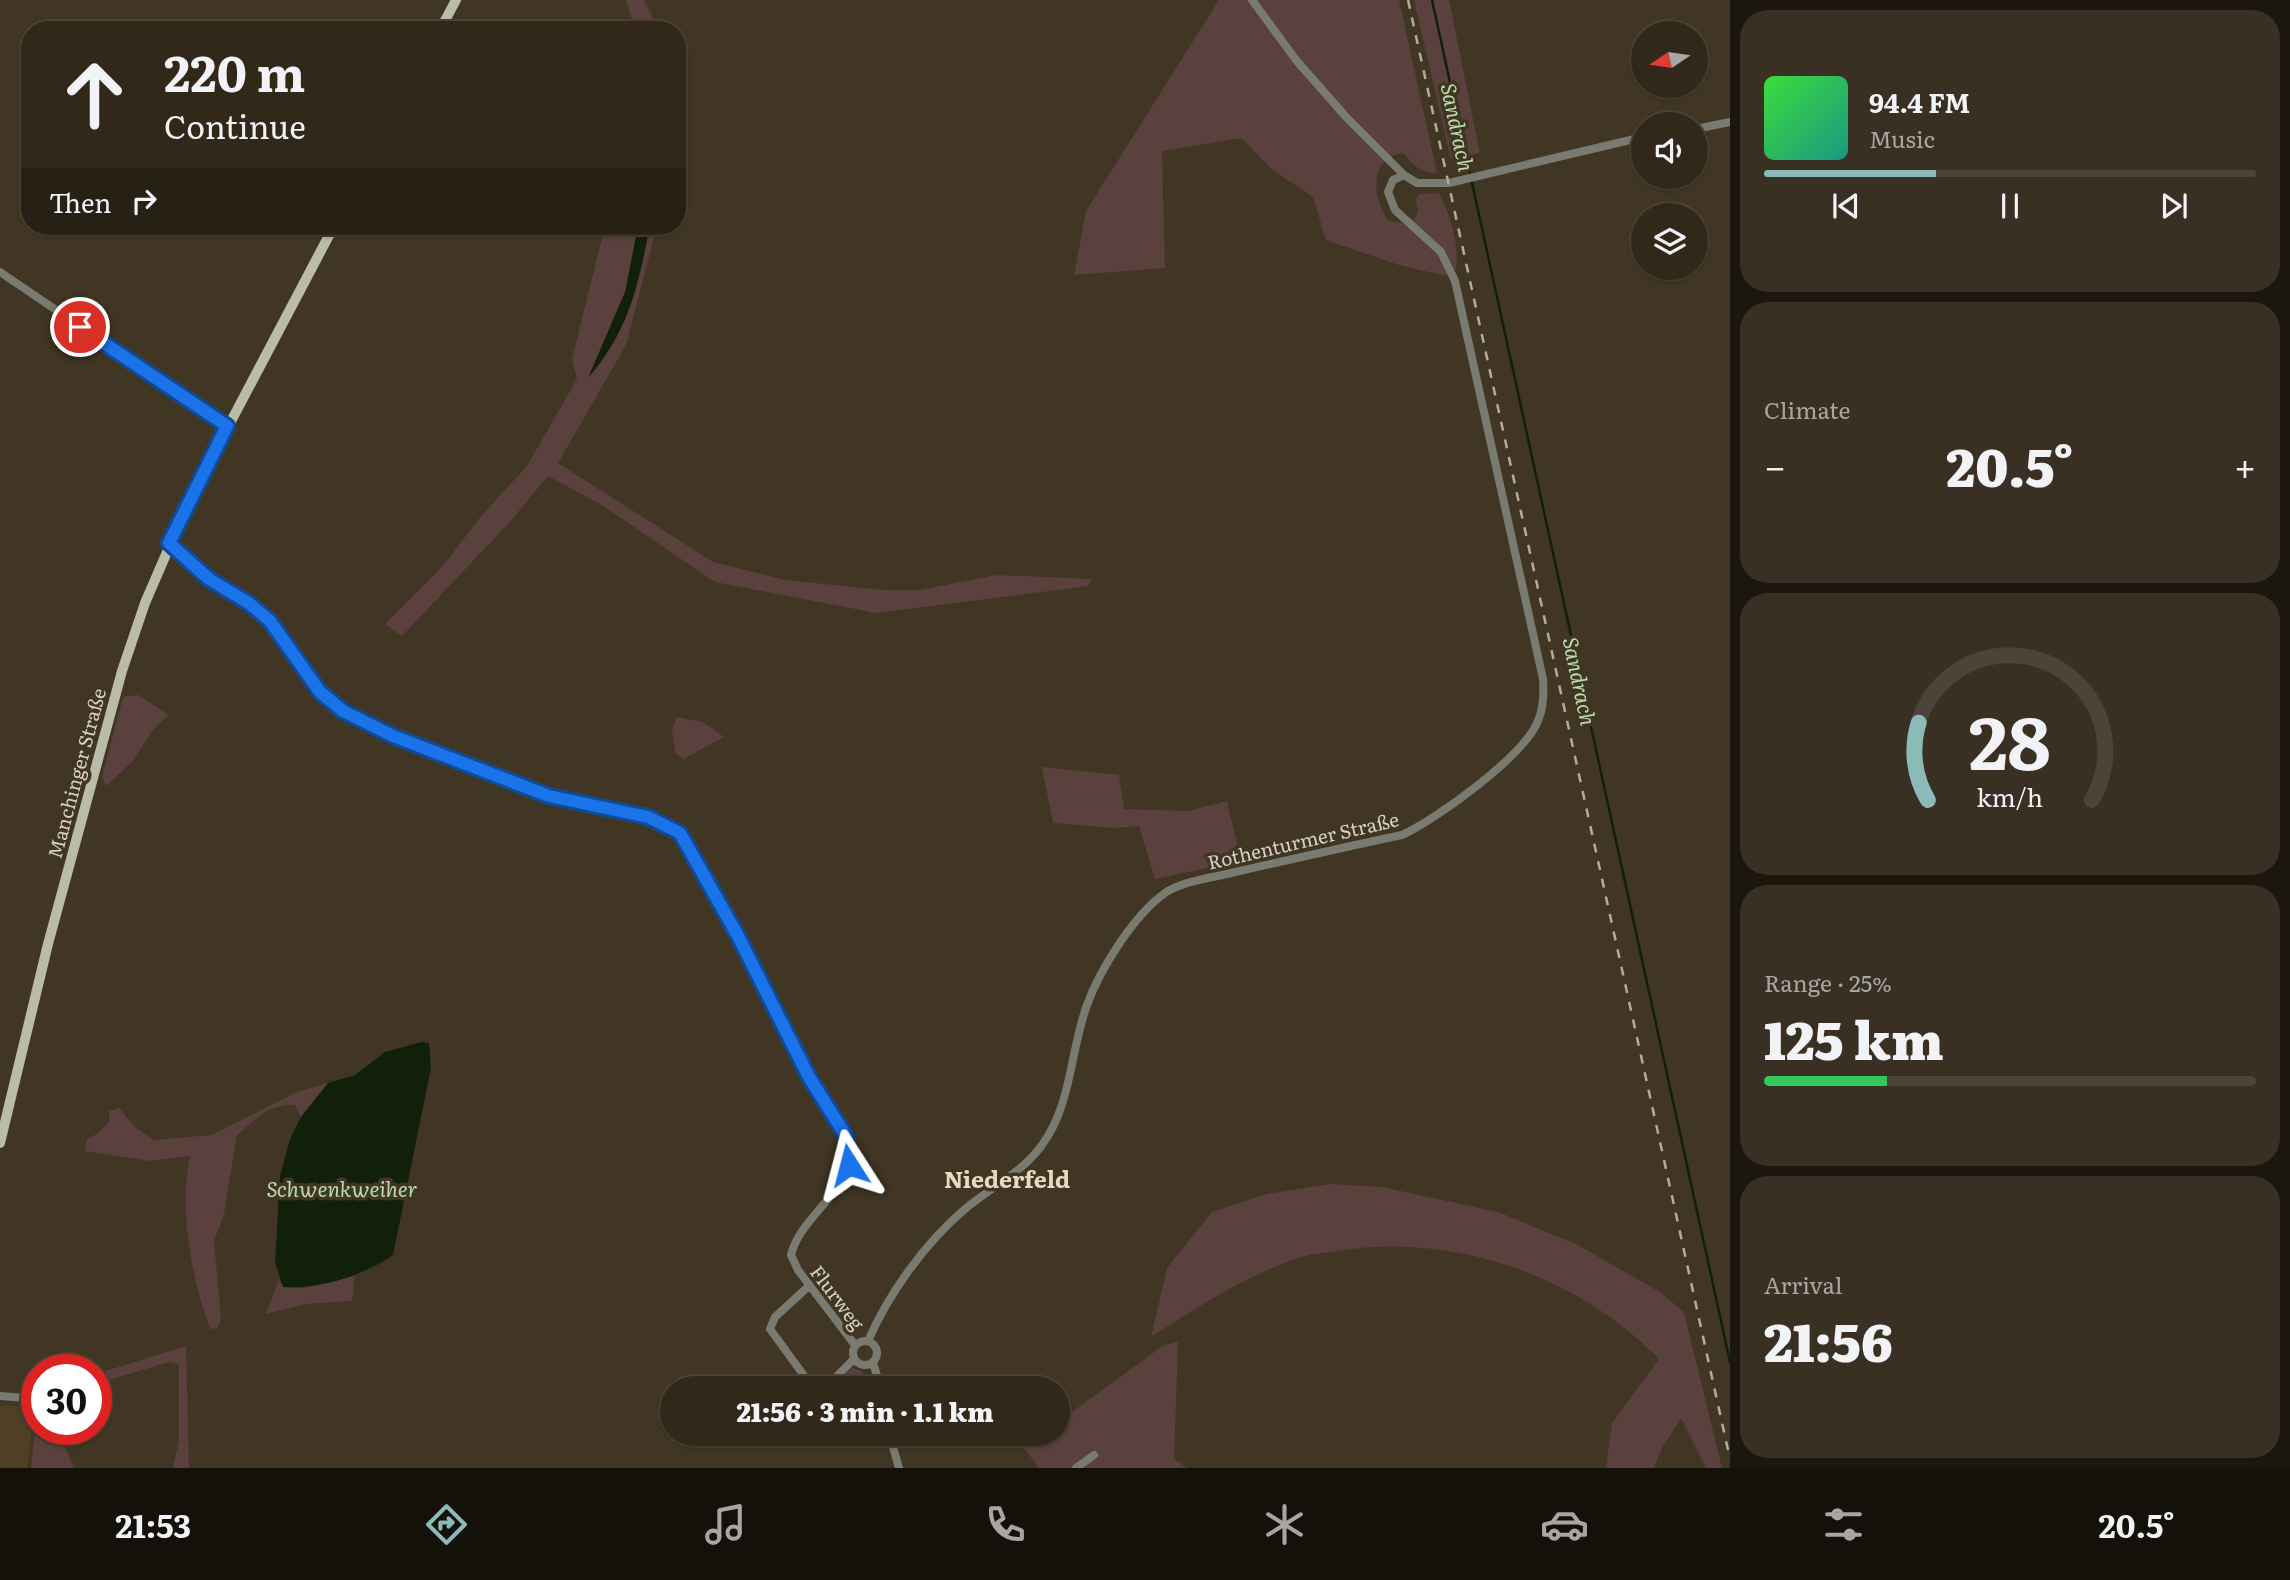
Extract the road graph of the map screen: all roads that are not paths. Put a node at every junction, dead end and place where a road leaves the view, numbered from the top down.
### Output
1 (456, 0) edge
2 (1252, 0) edge
3 (445, 21) edge
4 (1730, 121) edge
5 (1708, 126) edge
6 (1631, 140) edge
7 (1404, 175) junction
8 (329, 235) edge
9 (0, 272) edge
10 (227, 426) junction
11 (169, 543) junction
12 (0, 1143) edge
13 (810, 1285) junction
14 (868, 1341) junction
15 (855, 1345) junction
16 (854, 1359) junction
17 (873, 1363) junction
18 (804, 1376) edge
19 (837, 1376) edge
20 (877, 1376) edge
21 (0, 1396) edge
22 (21, 1398) edge
23 (893, 1446) edge
24 (1094, 1455) dead end
25 (899, 1468) edge
26 (1076, 1468) edge

1 - 3 main road
2 - 7 street
4 - 5 street
6 - 7 street
7 - 14 street, Rothenturmer Straße
8 - 10 main road, Manchinger Straße
9 - 10 street
10 - 11 main road, Manchinger Straße
11 - 12 main road, Manchinger Straße
11 - 13 street, Flurweg
13 - 15 street, Flurweg
13 - 18 street
14 - 15 street
14 - 17 street
15 - 16 street
16 - 17 street
16 - 19 street
17 - 20 street
21 - 22 street
23 - 25 street
24 - 26 street

